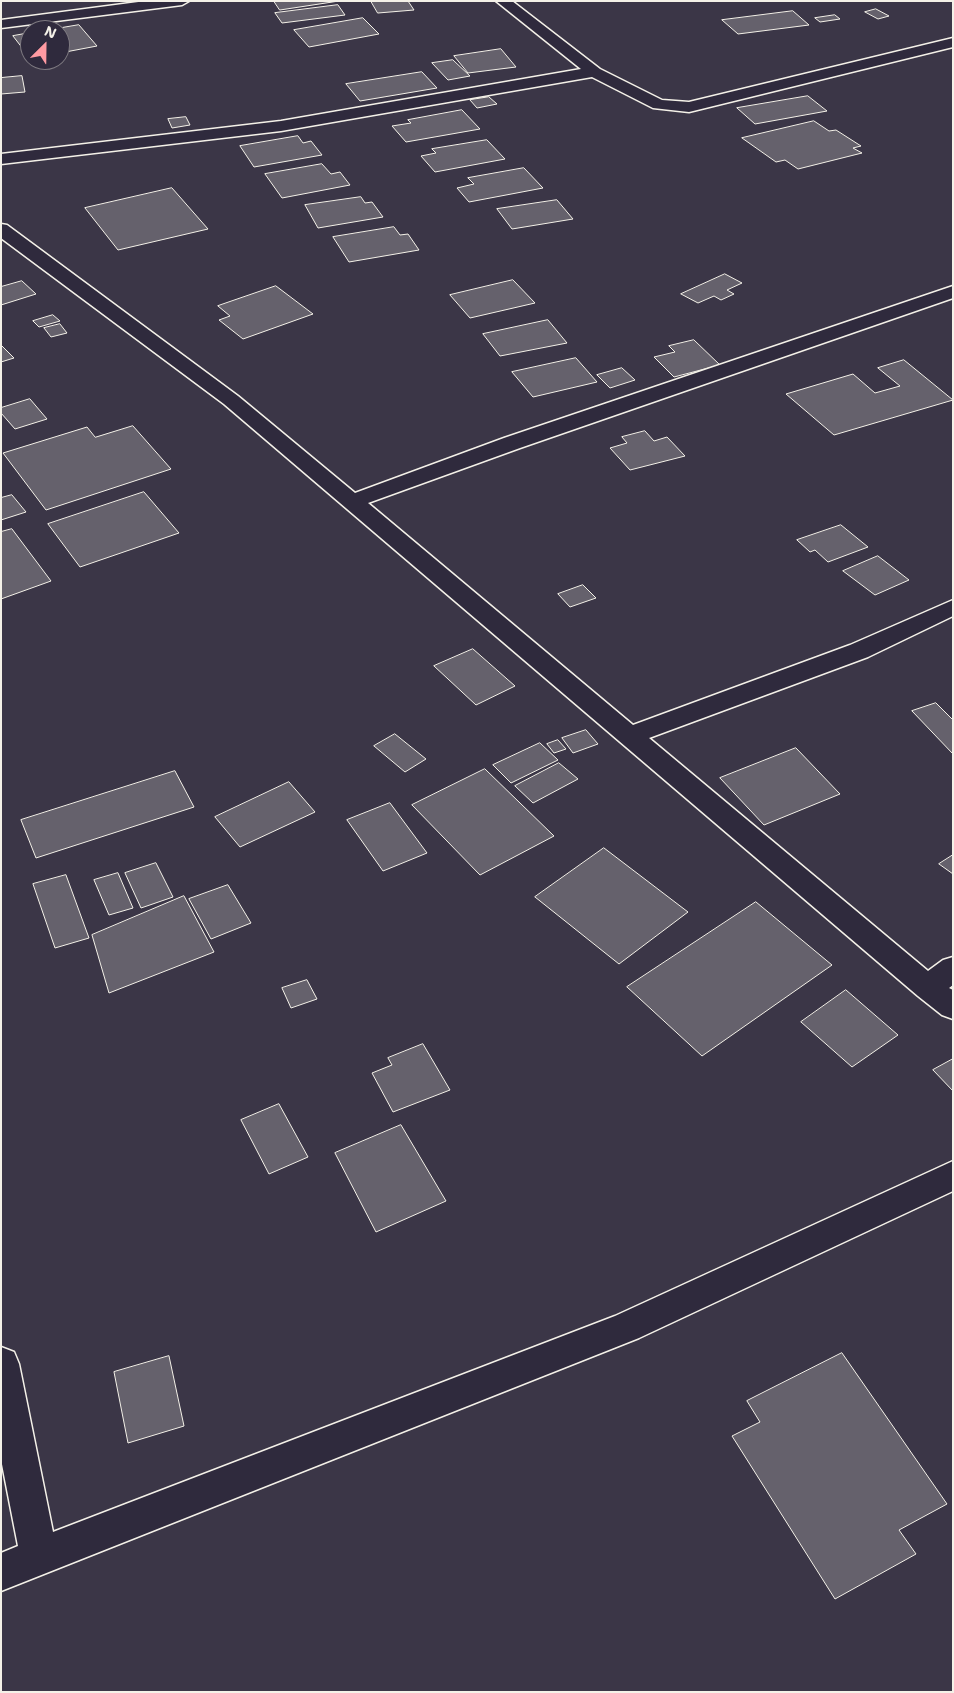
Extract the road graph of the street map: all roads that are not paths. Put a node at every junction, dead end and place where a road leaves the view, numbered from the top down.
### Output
1 (182, 1) edge
2 (503, 1) edge
3 (1, 24) edge
4 (953, 42) edge
5 (594, 72) junction
6 (1, 158) edge
7 (1, 229) edge
8 (953, 292) edge
9 (351, 502) junction
10 (953, 607) edge
11 (629, 736) junction
12 (953, 968) edge
13 (928, 988) junction
14 (953, 1007) edge
15 (953, 1175) edge
16 (1, 1364) edge
17 (39, 1557) junction
18 (1, 1572) edge

1 - 3 street
2 - 5 street
4 - 5 street
5 - 6 street
7 - 9 street
8 - 9 street
9 - 11 street
10 - 11 street
11 - 13 street
12 - 13 street
13 - 14 street
15 - 17 street
16 - 17 street
17 - 18 street

